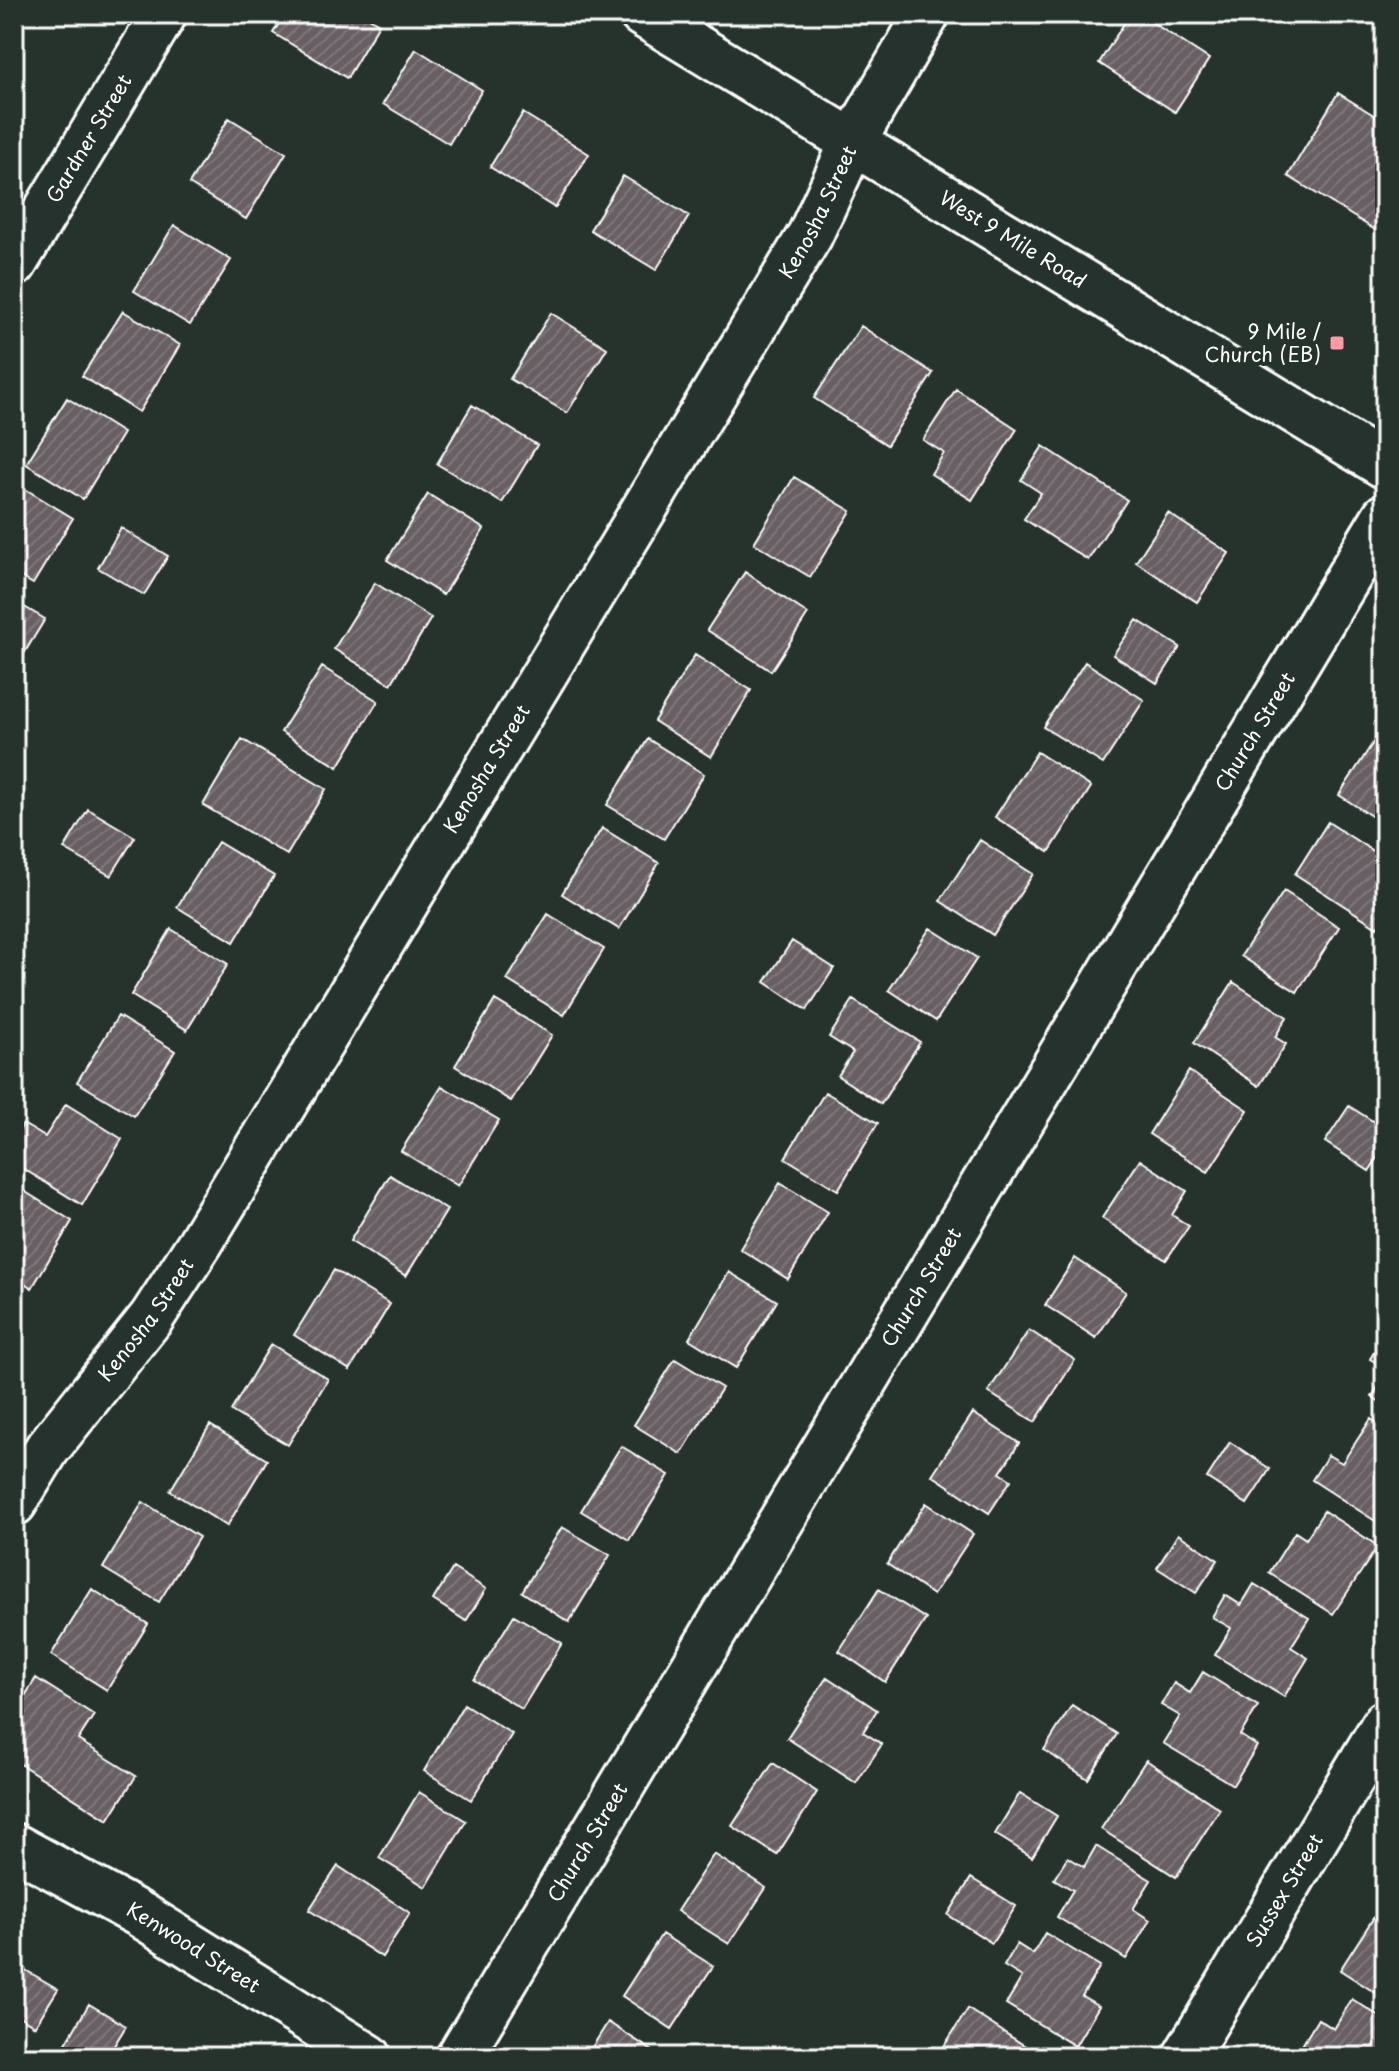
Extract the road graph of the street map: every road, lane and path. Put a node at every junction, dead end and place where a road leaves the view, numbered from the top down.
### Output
1 (164, 14) edge
2 (642, 14) edge
3 (927, 14) edge
4 (853, 142) junction
5 (14, 264) edge
6 (1385, 466) edge
7 (1385, 516) edge
8 (14, 1503) edge
9 (1385, 1723) edge
10 (14, 1846) edge
11 (369, 2057) edge
12 (459, 2057) edge
13 (1185, 2057) edge

1 - 5 street, Gardner Street
2 - 4 street, West 9 Mile Road
3 - 4 street, Kenosha Street
4 - 6 street, West 9 Mile Road
4 - 8 street, Kenosha Street
7 - 12 street, Church Street
9 - 13 street, Sussex Street
10 - 11 street, Kenwood Street

